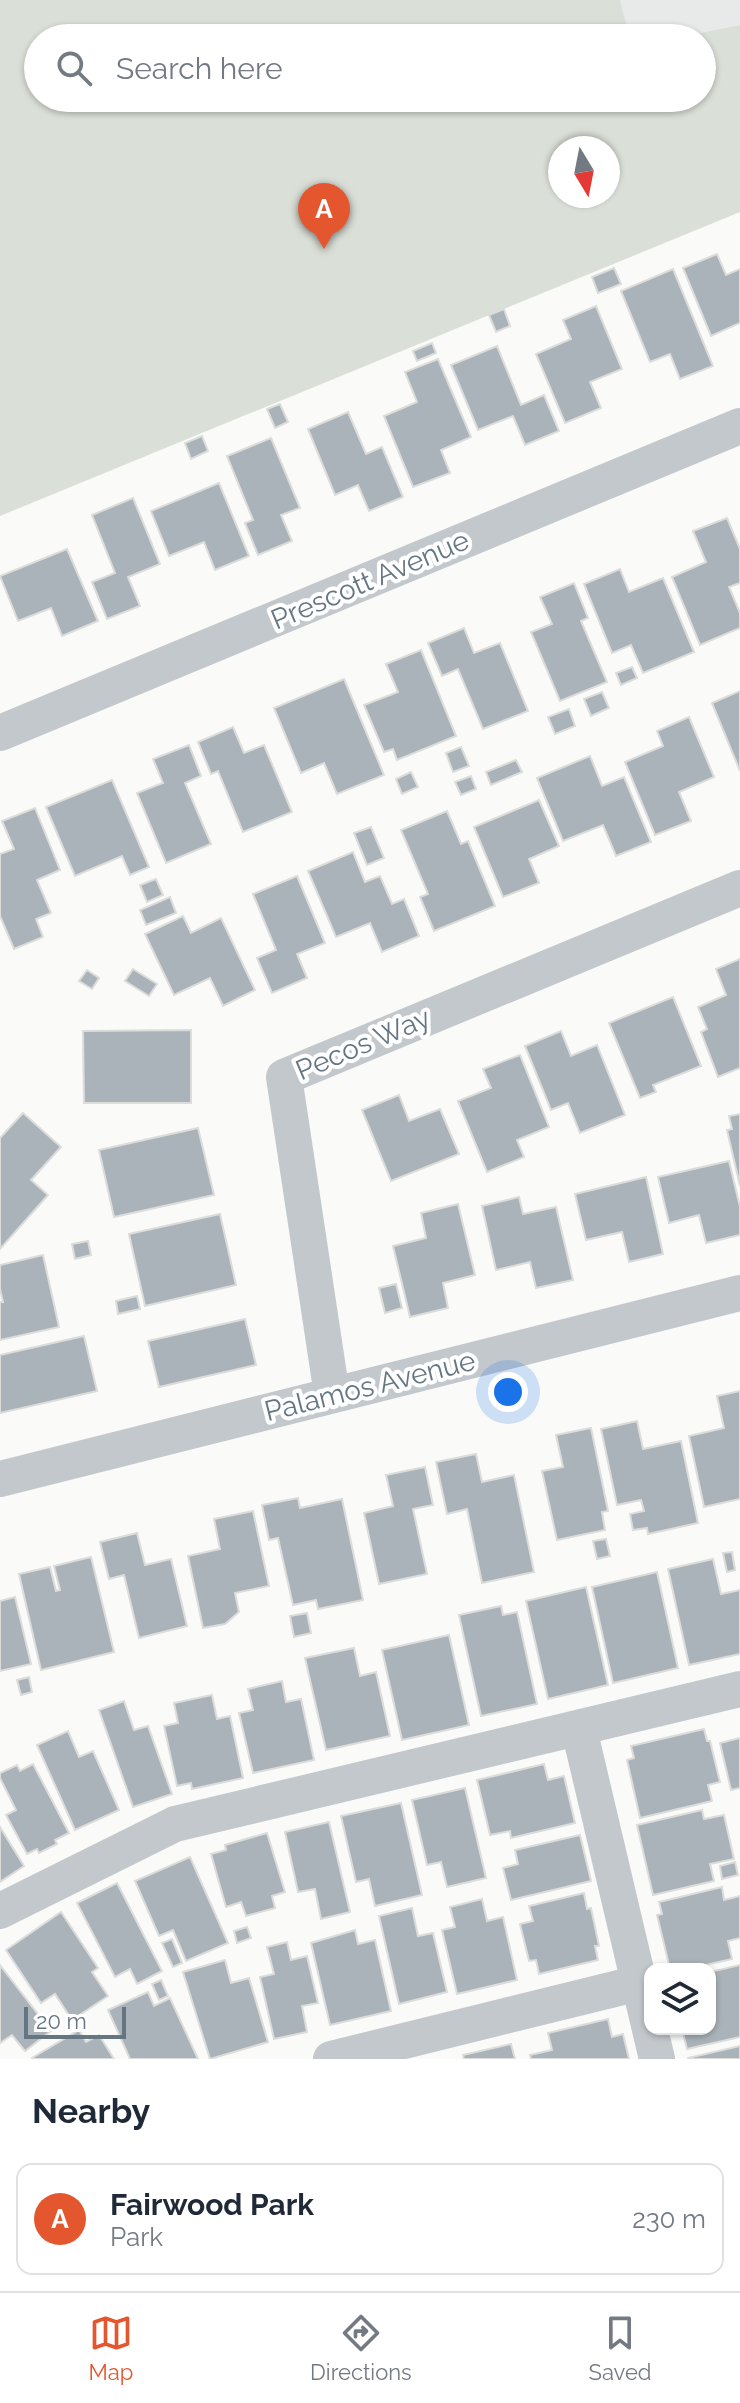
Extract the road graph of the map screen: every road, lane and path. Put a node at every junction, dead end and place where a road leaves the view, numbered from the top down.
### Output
1 (740, 426) edge
2 (0, 733) edge
3 (740, 888) edge
4 (740, 1293) edge
5 (332, 1395) junction
6 (0, 1479) edge
7 (740, 1689) edge
8 (579, 1729) junction
9 (0, 1911) edge
10 (639, 1983) junction
11 (331, 2059) edge
12 (657, 2059) edge

1 - 2 street, Prescott Avenue
3 - 5 street, Pecos Way
4 - 5 street, Palamos Avenue
5 - 6 street, Palamos Avenue
7 - 8 street
8 - 9 street
8 - 10 street
10 - 11 street
10 - 12 street

